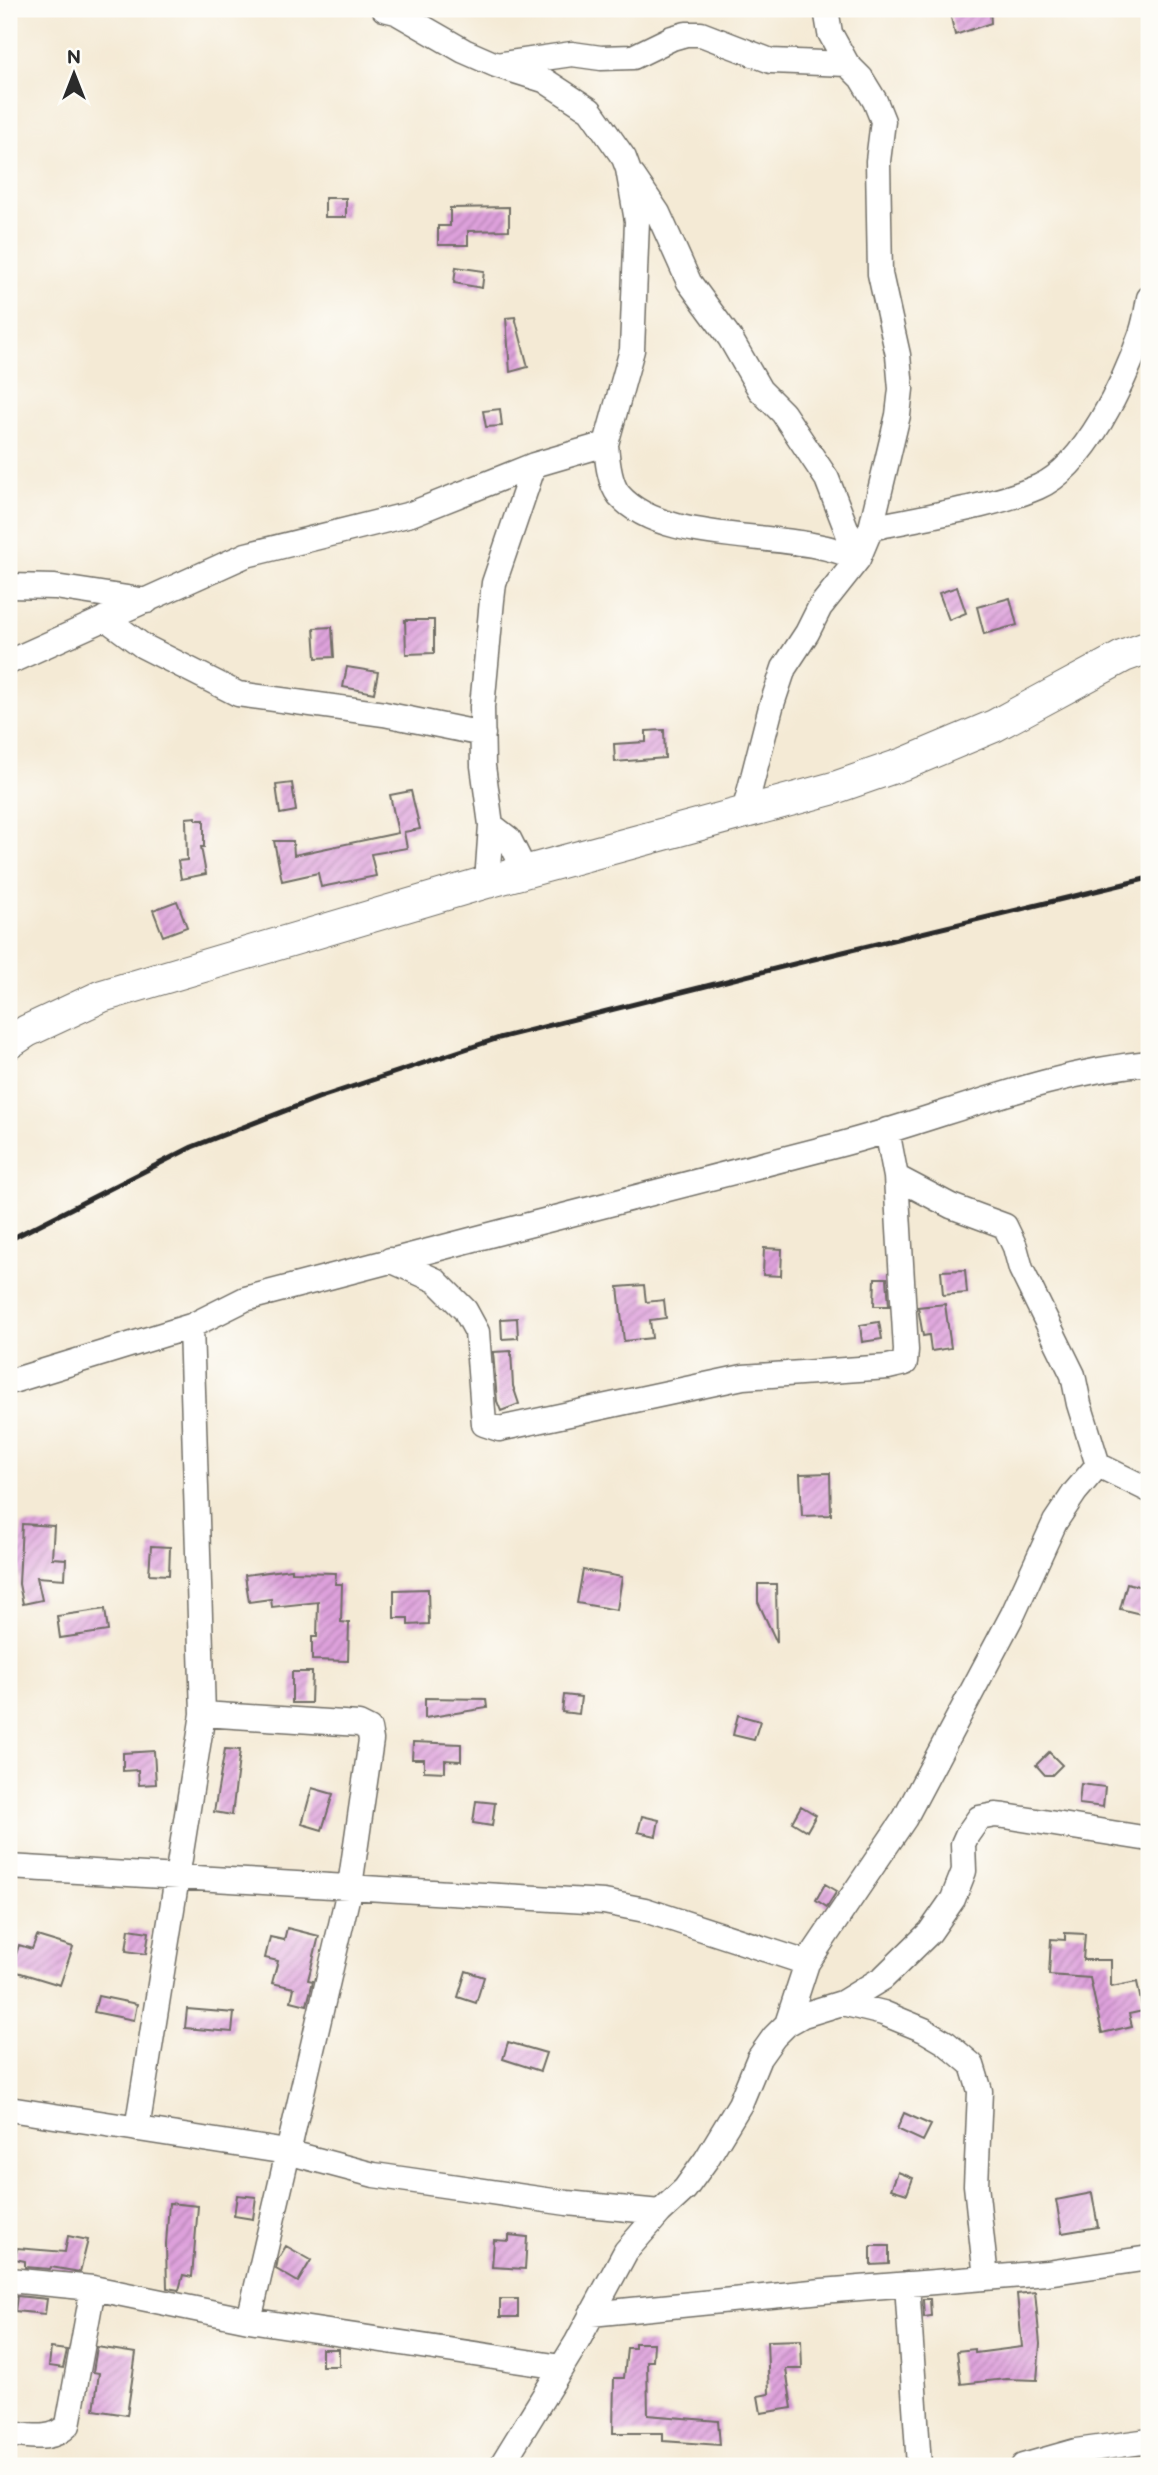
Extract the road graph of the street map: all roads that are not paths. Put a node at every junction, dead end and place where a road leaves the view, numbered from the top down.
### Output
1 (826, 9) edge
2 (393, 10) edge
3 (847, 64) junction
4 (496, 65) junction
5 (628, 169) junction
6 (1149, 298) edge
7 (606, 444) junction
8 (534, 465) junction
9 (872, 528) junction
10 (858, 559) junction
11 (9, 586) edge
12 (147, 601) junction
13 (105, 618) junction
14 (1149, 647) edge
15 (9, 662) edge
16 (483, 734) junction
17 (744, 812) junction
18 (491, 825) junction
19 (525, 872) junction
20 (487, 882) junction
21 (9, 1043) edge
22 (1149, 1063) edge
23 (887, 1130) junction
24 (896, 1177) junction
25 (390, 1260) junction
26 (191, 1326) junction
27 (9, 1382) edge
28 (1098, 1465) junction
29 (1149, 1490) edge
30 (203, 1714) junction
31 (1149, 1839) edge
32 (9, 1867) edge
33 (177, 1877) junction
34 (350, 1886) junction
35 (807, 1963) junction
36 (842, 2003) junction
37 (787, 2024) junction
38 (9, 2109) edge
39 (137, 2129) junction
40 (287, 2152) junction
41 (660, 2212) junction
42 (1149, 2258) edge
43 (986, 2278) junction
44 (9, 2280) edge
45 (907, 2284) junction
46 (93, 2288) junction
47 (591, 2314) junction
48 (249, 2320) junction
49 (561, 2367) junction
50 (9, 2434) edge
51 (1149, 2441) edge
52 (1055, 2462) edge
53 (501, 2466) edge
54 (919, 2466) edge
55 (1023, 2466) edge

1 - 3 street
2 - 4 street
3 - 4 street
3 - 9 street
4 - 5 street
5 - 7 street
5 - 10 street
6 - 9 street
7 - 8 street
7 - 10 street
8 - 12 street
8 - 16 street
9 - 10 street
10 - 17 street
11 - 12 street
12 - 13 street
13 - 15 street
13 - 16 street
14 - 17 street
16 - 18 street
17 - 19 street
18 - 19 street
18 - 20 street
19 - 20 street
20 - 21 street
22 - 23 street
23 - 24 street
23 - 25 street
24 - 25 street
24 - 28 street
25 - 26 street
26 - 27 street
26 - 30 street
28 - 29 street
28 - 35 street
30 - 33 street
30 - 34 street
31 - 36 street
32 - 33 street
33 - 34 street
33 - 39 street
34 - 35 street
34 - 40 street
35 - 37 street
36 - 37 street
36 - 43 street
37 - 41 street
38 - 39 street
39 - 40 street
40 - 41 street
40 - 48 street
41 - 47 street
42 - 43 street
43 - 45 street
44 - 46 street
45 - 47 street
45 - 54 street
46 - 48 street
46 - 50 street
47 - 49 street
48 - 49 street
49 - 53 street
51 - 52 street
52 - 55 street

